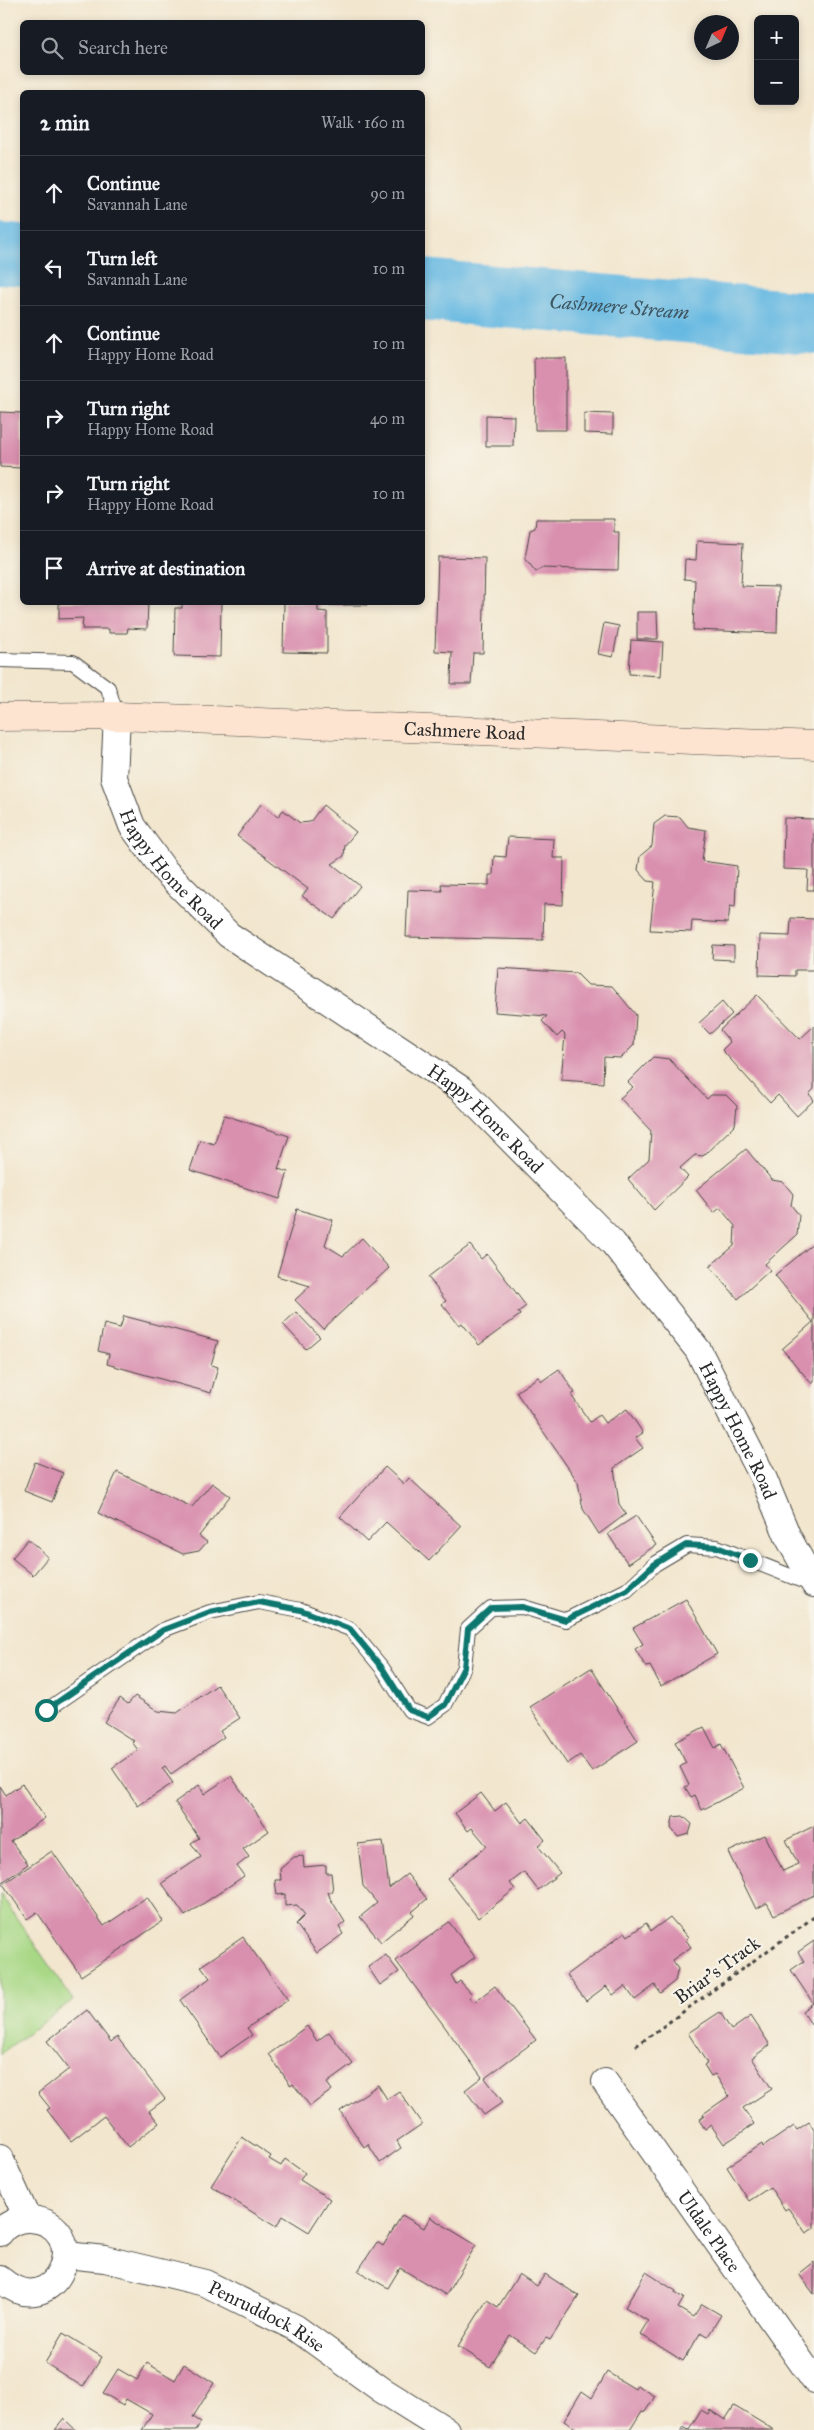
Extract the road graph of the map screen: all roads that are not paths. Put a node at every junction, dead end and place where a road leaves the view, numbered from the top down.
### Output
1 (0, 660) edge
2 (116, 716) junction
3 (0, 717) edge
4 (814, 745) edge
5 (814, 1585) edge
6 (46, 1710) dead end
7 (605, 2082) dead end
8 (0, 2158) edge
9 (27, 2218) junction
10 (0, 2233) edge
11 (66, 2255) junction
12 (0, 2278) edge
13 (814, 2380) edge
14 (446, 2430) edge

1 - 2 lane
2 - 3 street, Cashmere Road
2 - 4 street, Cashmere Road
2 - 5 street, Happy Home Road
5 - 6 lane, Happy Home Road
7 - 13 street, Uldale Place
8 - 9 street
9 - 10 street
9 - 11 street
11 - 12 street
11 - 14 street, Penruddock Rise

